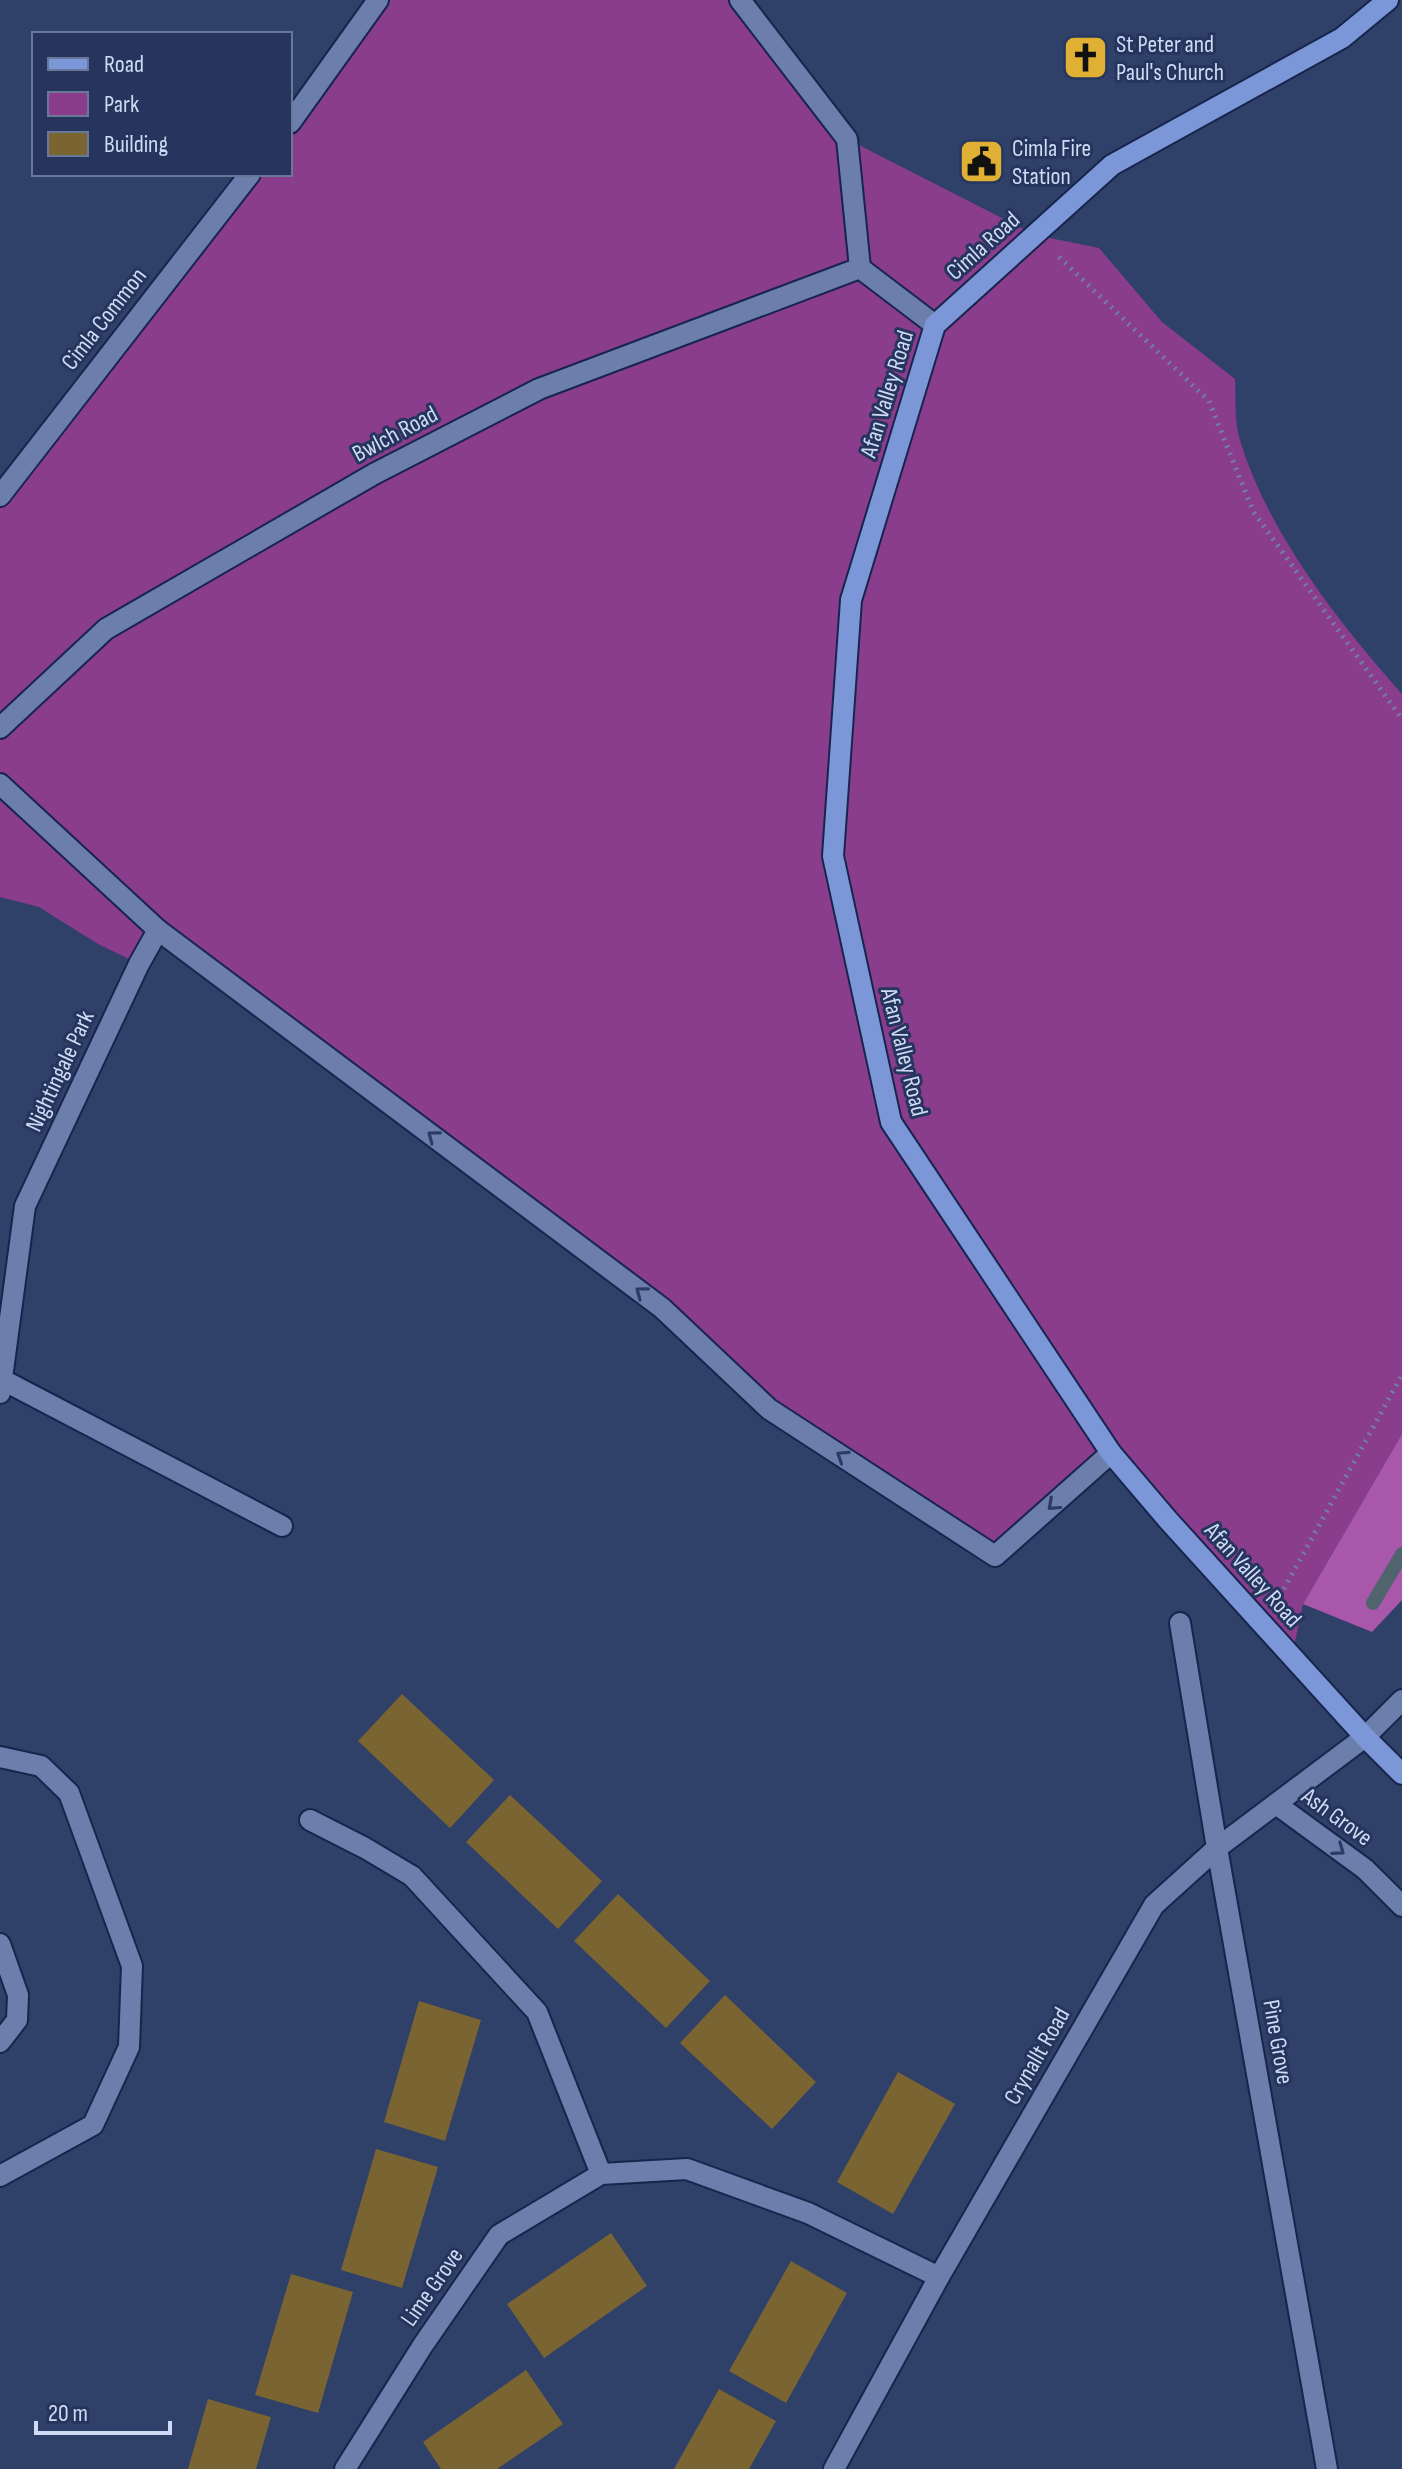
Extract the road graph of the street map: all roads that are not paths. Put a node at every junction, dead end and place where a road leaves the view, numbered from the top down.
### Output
1 (378, 0) edge
2 (740, 0) edge
3 (1388, 0) edge
4 (292, 120) edge
5 (248, 176) edge
6 (860, 268) junction
7 (935, 325) junction
8 (0, 496) edge
9 (0, 728) edge
10 (0, 784) edge
11 (158, 930) junction
12 (2, 1387) edge
13 (1111, 1453) junction
14 (282, 1526) dead end
15 (1180, 1623) dead end
16 (1402, 1700) edge
17 (1365, 1737) junction
18 (0, 1757) edge
19 (1402, 1774) edge
20 (1276, 1804) junction
21 (310, 1820) dead end
22 (1217, 1848) junction
23 (1402, 1906) edge
24 (0, 1944) edge
25 (0, 2042) edge
26 (601, 2174) junction
27 (0, 2176) edge
28 (939, 2277) junction
29 (345, 2469) edge
30 (834, 2469) edge
31 (1327, 2469) edge

1 - 4 street
2 - 6 street
3 - 7 main road, Cimla Road
5 - 8 street, Cimla Common
6 - 7 street
6 - 9 street, Bwlch Road
7 - 13 main road, Afan Valley Road
10 - 11 street
11 - 12 street, Nightingale Park
13 -> 11 street
12 - 14 street, Nightingale Park
13 - 17 main road, Afan Valley Road
15 - 22 street, Pine Grove
16 - 17 street, Crynallt Road
17 - 19 main road, Afan Valley Road
17 - 20 street, Crynallt Road
18 - 27 street
20 - 22 street, Crynallt Road
20 -> 23 street, Ash Grove
21 - 26 street
22 - 28 street, Crynallt Road
22 - 31 street, Pine Grove
24 - 25 street
26 - 28 street, Lime Grove
26 - 29 street, Lime Grove
28 - 30 street, Crynallt Road

